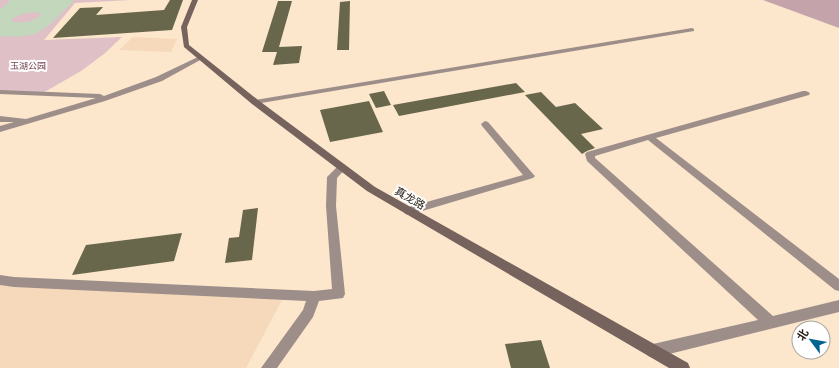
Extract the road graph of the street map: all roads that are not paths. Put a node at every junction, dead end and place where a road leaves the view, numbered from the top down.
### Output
1 (195, 0) edge
2 (692, 30) dead end
3 (200, 58) junction
4 (0, 92) edge
5 (806, 93) dead end
6 (108, 96) junction
7 (255, 102) junction
8 (0, 119) edge
9 (31, 120) junction
10 (485, 124) dead end
11 (0, 130) edge
12 (649, 137) junction
13 (342, 167) junction
14 (409, 211) junction
15 (0, 280) edge
16 (839, 286) edge
17 (314, 296) junction
18 (839, 306) edge
19 (771, 323) junction
20 (653, 351) junction
21 (268, 368) edge
22 (683, 368) edge

1 - 3 main road, 真龙路
2 - 7 street
3 - 6 street
3 - 7 main road, 真龙路
4 - 6 street
5 - 12 street
6 - 9 street
7 - 13 main road, 真龙路
8 - 9 street
9 - 11 street
10 - 14 street
12 - 16 street
12 - 19 street
13 - 14 main road, 真龙路
13 - 17 street
14 - 20 main road, 真龙路
15 - 17 street
17 - 21 street
18 - 19 street
19 - 20 street
20 - 22 main road, 真龙路

